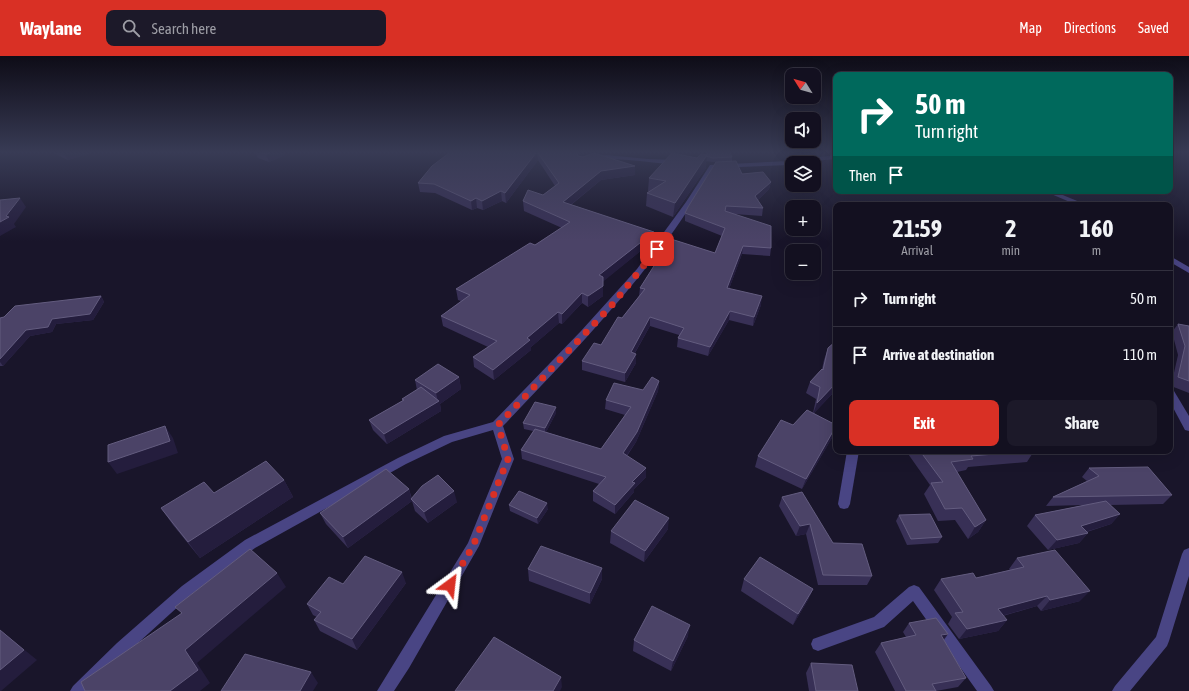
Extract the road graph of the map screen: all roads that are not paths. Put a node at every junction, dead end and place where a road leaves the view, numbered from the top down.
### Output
1 (699, 183) edge
2 (1055, 194) edge
3 (1075, 202) edge
4 (1173, 260) edge
5 (1189, 270) edge
6 (1173, 398) edge
7 (498, 425) junction
8 (1189, 427) edge
9 (852, 454) edge
10 (844, 504) dead end
11 (1189, 554) edge
12 (818, 644) dead end
13 (78, 691) edge
14 (385, 691) edge
15 (986, 691) edge
16 (1120, 691) edge

1 - 7 street
2 - 3 street
4 - 5 street
6 - 8 street
7 - 13 street
7 - 14 street
9 - 10 street
11 - 16 street
12 - 15 street

